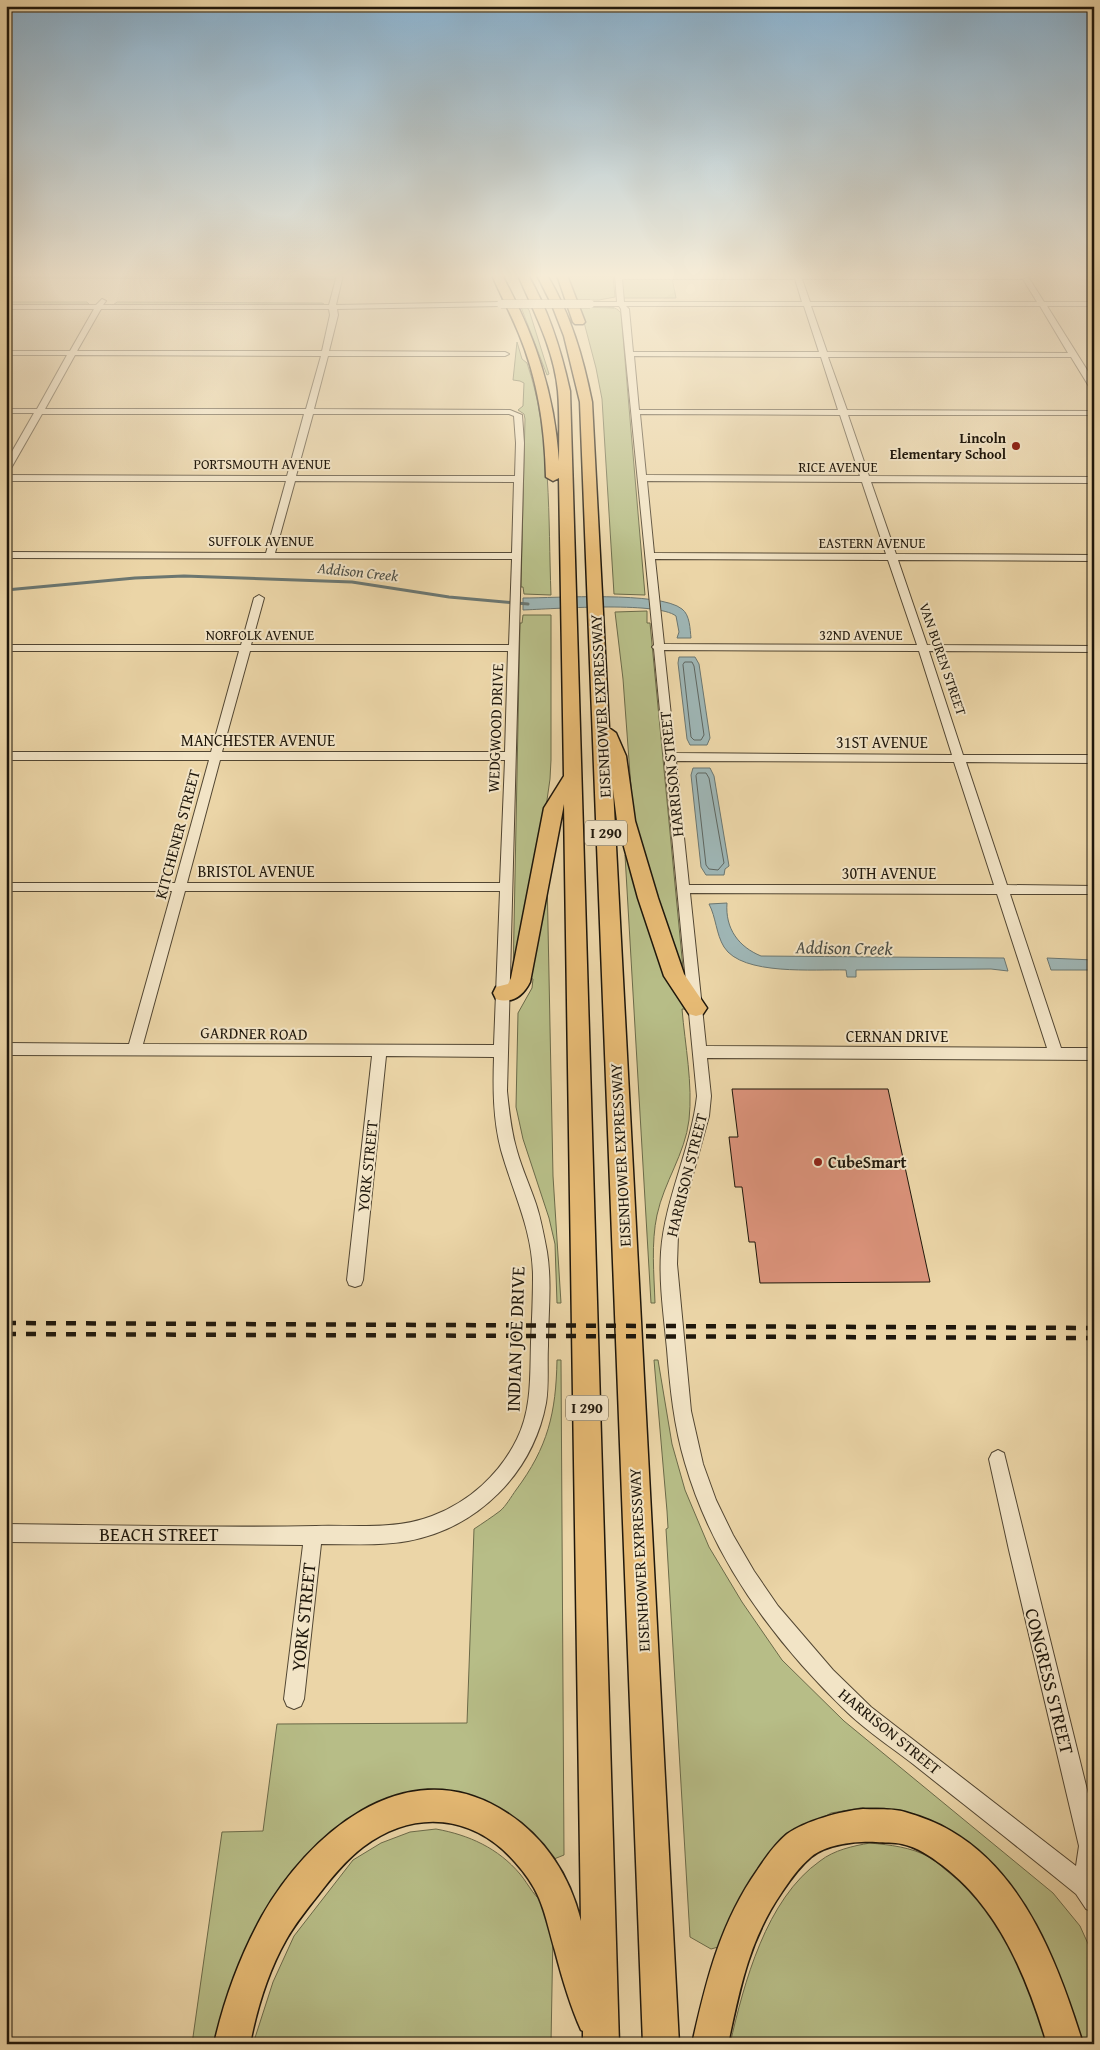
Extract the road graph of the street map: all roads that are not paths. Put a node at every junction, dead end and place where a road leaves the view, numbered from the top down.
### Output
1 (63, 371) edge
2 (320, 371) edge
3 (538, 371) edge
4 (560, 371) edge
5 (581, 371) edge
6 (631, 371) edge
7 (829, 371) edge
8 (1083, 371) edge
9 (1094, 388) edge
10 (6, 411) edge
11 (40, 411) junction
12 (309, 412) junction
13 (635, 412) junction
14 (843, 413) junction
15 (1094, 413) edge
16 (6, 470) edge
17 (6, 478) edge
18 (291, 478) junction
19 (642, 478) junction
20 (519, 479) junction
21 (1094, 480) edge
22 (866, 481) junction
23 (6, 555) edge
24 (270, 555) junction
25 (516, 556) junction
26 (568, 556) junction
27 (650, 556) junction
28 (891, 557) junction
29 (1094, 558) edge
30 (259, 598) dead end
31 (658, 647) junction
32 (6, 648) edge
33 (513, 648) junction
34 (245, 649) junction
35 (923, 649) junction
36 (1094, 649) edge
37 (601, 720) junction
38 (6, 756) edge
39 (215, 756) junction
40 (510, 756) junction
41 (669, 757) junction
42 (959, 758) junction
43 (1094, 759) edge
44 (574, 775) junction
45 (6, 887) edge
46 (506, 887) junction
47 (179, 888) junction
48 (683, 889) junction
49 (1002, 890) junction
50 (1094, 890) edge
51 (503, 993) junction
52 (696, 1008) junction
53 (6, 1049) edge
54 (136, 1049) junction
55 (380, 1051) junction
56 (501, 1051) junction
57 (699, 1052) junction
58 (1056, 1054) junction
59 (1094, 1054) edge
60 (355, 1280) dead end
61 (998, 1458) dead end
62 (7, 1535) edge
63 (313, 1535) junction
64 (294, 1698) dead end
65 (1089, 1894) edge
66 (600, 2042) edge
67 (232, 2044) edge
68 (661, 2044) edge
69 (710, 2044) edge
70 (1065, 2044) edge

1 - 11 street
2 - 12 street
3 - 26 highway
4 - 26 highway, EISENHOWER EXPRESSWAY / I 290
5 - 37 highway, EISENHOWER EXPRESSWAY / I 290
6 - 13 street, HARRISON STREET
7 - 14 street, VAN BUREN STREET
8 - 9 street
10 - 11 street
11 - 12 street
11 - 16 street
12 - 18 street
12 - 20 street, WEDGWOOD DRIVE
13 - 14 street
13 - 19 street, HARRISON STREET
14 - 15 street
14 - 22 street, VAN BUREN STREET
17 - 18 street, PORTSMOUTH AVENUE
18 - 20 street, PORTSMOUTH AVENUE
18 - 24 street
19 - 22 street, RICE AVENUE
19 - 27 street, HARRISON STREET
20 - 25 street, WEDGWOOD DRIVE
21 - 22 street, RICE AVENUE
22 - 28 street, VAN BUREN STREET
23 - 24 street, SUFFOLK AVENUE
24 - 25 street, SUFFOLK AVENUE
25 - 33 street, WEDGWOOD DRIVE
26 - 44 highway, EISENHOWER EXPRESSWAY / I 290
27 - 28 street, EASTERN AVENUE
27 - 31 street, HARRISON STREET
28 - 29 street, EASTERN AVENUE
28 - 35 street, VAN BUREN STREET
30 - 34 street, KITCHENER STREET
31 - 35 street, 32ND AVENUE
31 - 41 street, HARRISON STREET
32 - 34 street, NORFOLK AVENUE
33 - 34 street, NORFOLK AVENUE
33 - 40 street, WEDGWOOD DRIVE
34 - 39 street, KITCHENER STREET
35 - 36 street, 32ND AVENUE
35 - 42 street, VAN BUREN STREET
37 - 52 highway
37 - 68 highway, EISENHOWER EXPRESSWAY / I 290
38 - 39 street, MANCHESTER AVENUE
39 - 40 street, MANCHESTER AVENUE
39 - 47 street, KITCHENER STREET
40 - 46 street, WEDGWOOD DRIVE
41 - 42 street, 31ST AVENUE
41 - 48 street, HARRISON STREET
42 - 43 street, 31ST AVENUE
42 - 49 street, VAN BUREN STREET
44 - 51 highway
44 - 66 highway, EISENHOWER EXPRESSWAY / I 290
45 - 47 street, BRISTOL AVENUE
46 - 47 street, BRISTOL AVENUE
46 - 51 street, WEDGWOOD DRIVE
47 - 54 street, KITCHENER STREET
48 - 49 street, 30TH AVENUE
48 - 52 street, HARRISON STREET
49 - 50 street, 30TH AVENUE
49 - 58 street, VAN BUREN STREET
51 - 56 street, WEDGWOOD DRIVE
52 - 57 street, HARRISON STREET
53 - 54 street, GARDNER ROAD
54 - 55 street, GARDNER ROAD
55 - 56 street, GARDNER ROAD
55 - 60 street, YORK STREET
56 - 63 street, INDIAN JOE DRIVE
57 - 58 street, CERNAN DRIVE
57 - 65 street, HARRISON STREET
58 - 59 street, CERNAN DRIVE
61 - 65 street, CONGRESS STREET
62 - 63 street, BEACH STREET
63 - 64 street, YORK STREET
66 - 67 highway
69 - 70 highway

